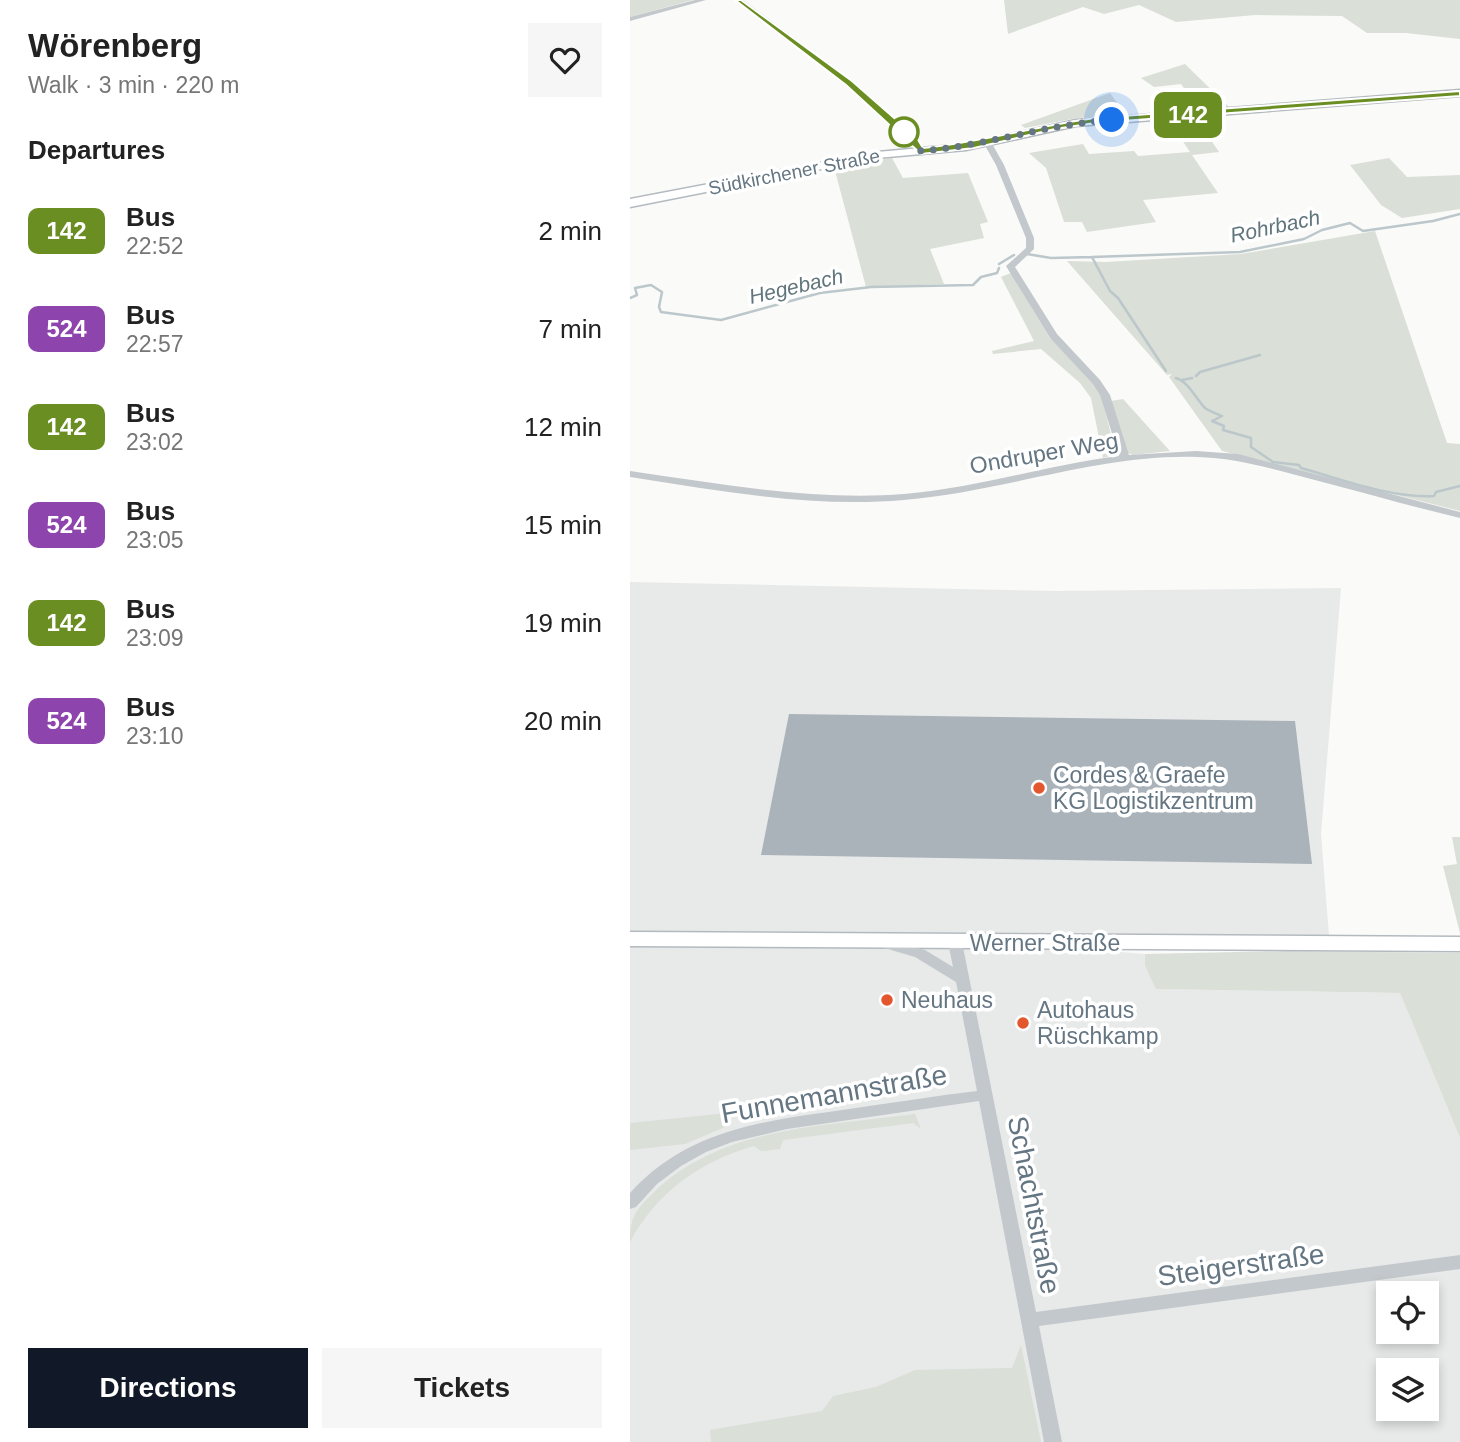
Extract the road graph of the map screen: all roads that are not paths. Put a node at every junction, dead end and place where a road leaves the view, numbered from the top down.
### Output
1 (703, 0) edge
2 (739, 0) edge
3 (630, 19) edge
4 (1460, 93) edge
5 (987, 142) junction
6 (921, 151) junction
7 (630, 203) edge
8 (1125, 460) junction
9 (630, 474) edge
10 (1460, 515) edge
11 (630, 939) edge
12 (880, 942) junction
13 (955, 942) junction
14 (1460, 944) edge
15 (961, 979) junction
16 (985, 1095) junction
17 (630, 1203) edge
18 (1460, 1262) edge
19 (1029, 1320) junction
20 (1053, 1442) edge

1 - 3 street
2 - 6 street
4 - 5 street, Südkirchener Straße
5 - 6 street, Südkirchener Straße
5 - 8 street
6 - 7 street, Südkirchener Straße
8 - 9 street, Ondruper Weg
8 - 10 street, Ondruper Weg
11 - 12 street, Werner Straße
12 - 13 street, Werner Straße
12 - 15 street
13 - 14 street, Werner Straße
13 - 15 street, Schachtstraße
15 - 16 street, Schachtstraße
16 - 17 street, Funnemannstraße
16 - 19 street, Schachtstraße
18 - 19 street, Steigerstraße
19 - 20 street, Schachtstraße

